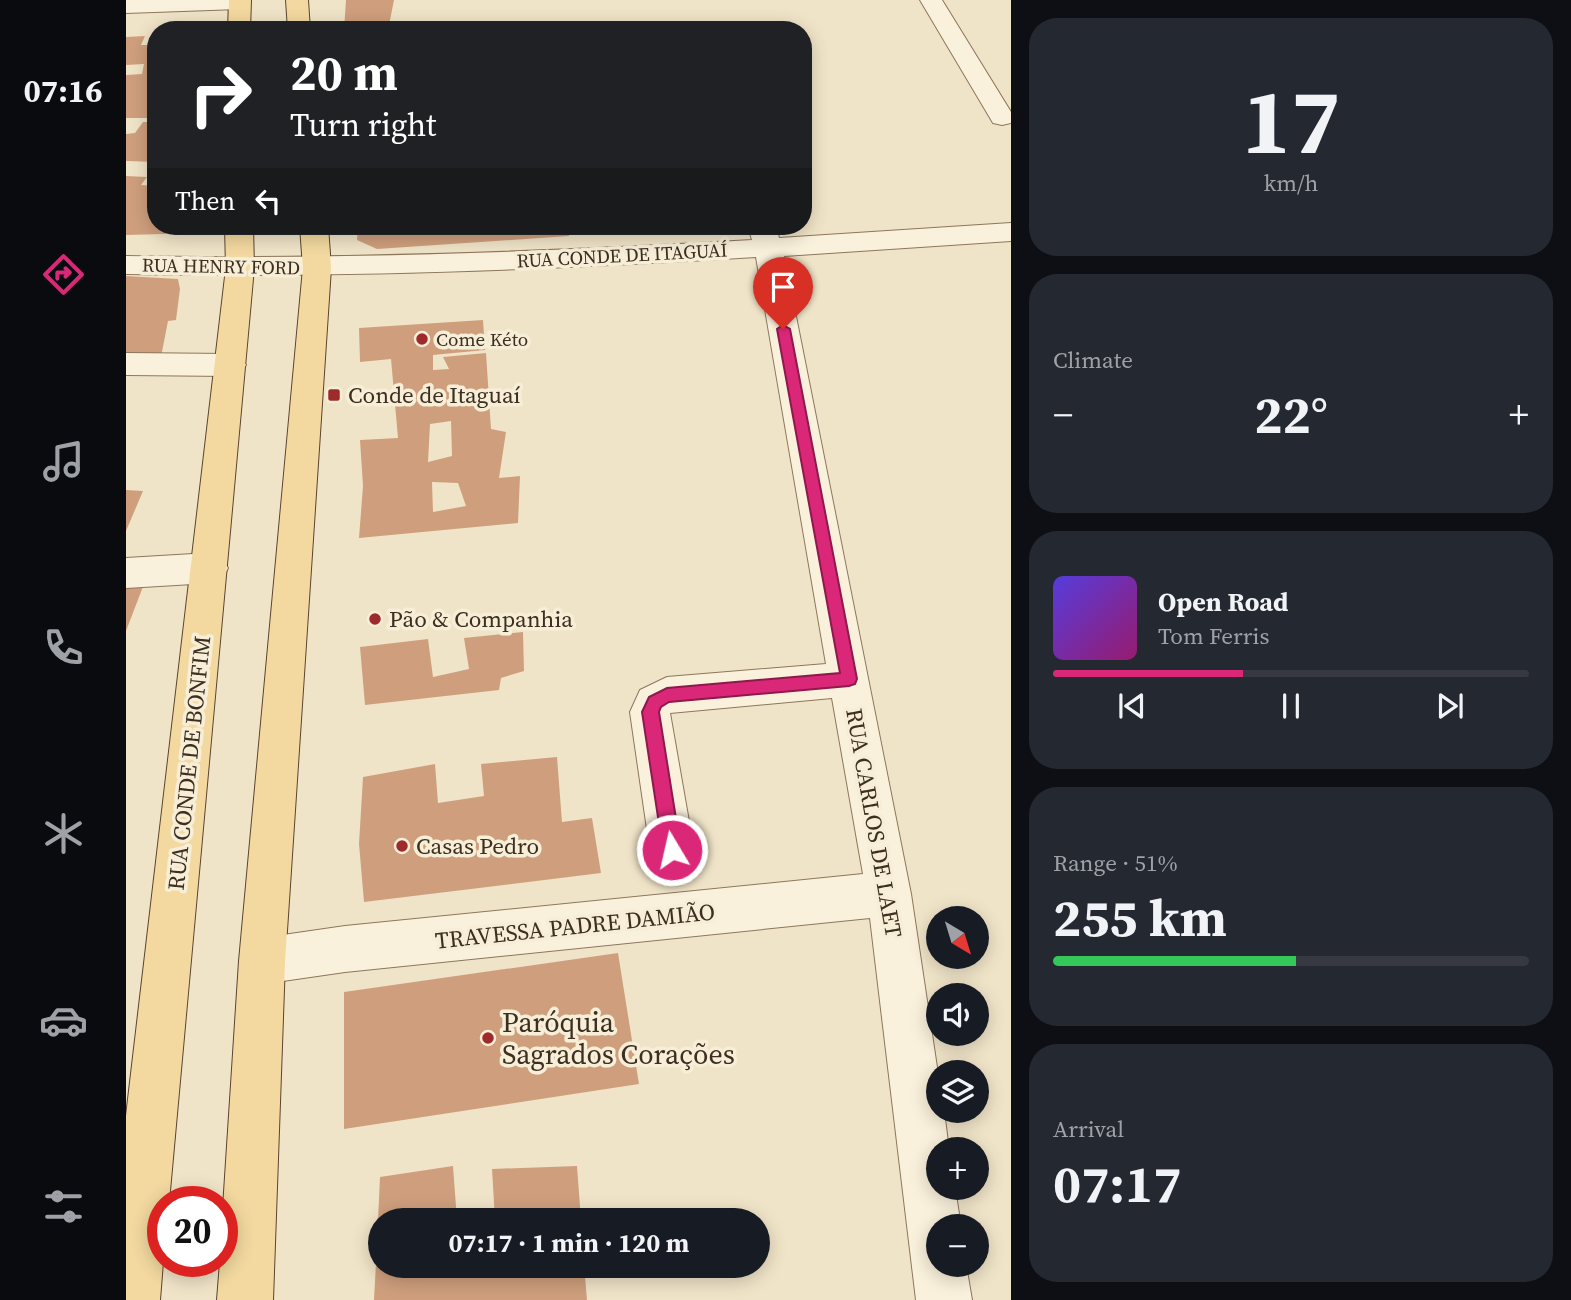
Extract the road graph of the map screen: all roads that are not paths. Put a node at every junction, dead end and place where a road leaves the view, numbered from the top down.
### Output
1 (297, 0) edge
2 (931, 0) edge
3 (239, 1) edge
4 (126, 6) edge
5 (239, 21) edge
6 (298, 21) edge
7 (1002, 118) dead end
8 (1011, 232) edge
9 (239, 235) edge
10 (315, 235) edge
11 (765, 237) edge
12 (126, 265) edge
13 (240, 268) junction
14 (317, 268) junction
15 (126, 364) edge
16 (230, 365) junction
17 (210, 568) junction
18 (126, 573) edge
19 (849, 679) junction
20 (672, 850) dead end
21 (889, 894) junction
22 (262, 961) junction
23 (932, 1214) edge
24 (941, 1277) edge
25 (132, 1300) edge
26 (245, 1300) edge
27 (944, 1300) edge

1 - 6 main road
2 - 7 street
3 - 4 street
3 - 5 main road
8 - 11 street, RUA CONDE DE ITAGUAÍ
9 - 13 main road, RUA CONDE DE BONFIM
10 - 14 main road
11 - 14 street, RUA CONDE DE ITAGUAÍ
11 - 19 street, RUA CARLOS DE LAET
12 - 13 street, RUA HENRY FORD
13 - 14 street, RUA HENRY FORD
13 - 16 main road, RUA CONDE DE BONFIM
14 - 22 main road
15 - 16 street
16 - 17 main road, RUA CONDE DE BONFIM
17 - 18 street
17 - 25 main road, RUA CONDE DE BONFIM
19 - 20 street
19 - 21 street, RUA CARLOS DE LAET
21 - 22 street, TRAVESSA PADRE DAMIÃO
21 - 23 street, RUA CARLOS DE LAET
22 - 26 main road
24 - 27 street

